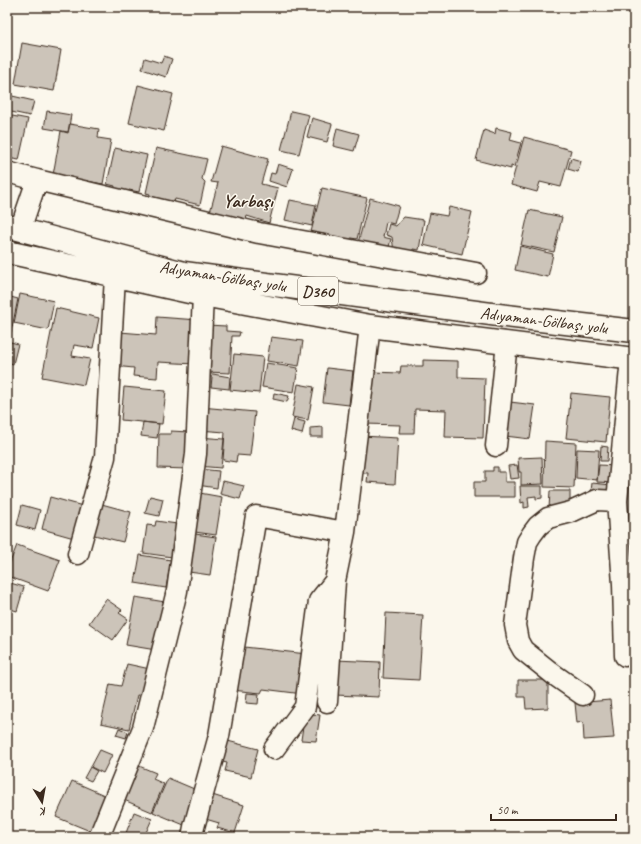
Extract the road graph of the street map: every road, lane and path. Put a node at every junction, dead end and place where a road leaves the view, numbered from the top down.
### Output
1 (7, 172) edge
2 (37, 180) junction
3 (14, 228) edge
4 (7, 252) edge
5 (476, 273) dead end
6 (115, 276) junction
7 (203, 295) junction
8 (370, 326) junction
9 (634, 331) edge
10 (507, 343) junction
11 (633, 359) edge
12 (496, 446) dead end
13 (617, 501) junction
14 (345, 532) junction
15 (78, 554) dead end
16 (335, 581) junction
17 (625, 656) dead end
18 (583, 695) dead end
19 (327, 702) dead end
20 (274, 748) dead end
21 (99, 837) edge
22 (192, 837) edge

1 - 2 street
2 - 3 street
2 - 5 street
3 - 9 highway, Adıyaman-Gölbaşı yolu / D360
4 - 6 highway, Adıyaman-Gölbaşı yolu / D360
6 - 7 highway, Adıyaman-Gölbaşı yolu / D360
6 - 15 street
7 - 8 highway, Adıyaman-Gölbaşı yolu / D360
7 - 21 street
8 - 10 highway, Adıyaman-Gölbaşı yolu / D360
8 - 14 street
10 - 11 highway, Adıyaman-Gölbaşı yolu / D360
10 - 12 street
11 - 13 street
13 - 17 street
13 - 18 street
14 - 16 street
14 - 22 street
16 - 19 street
16 - 20 street

